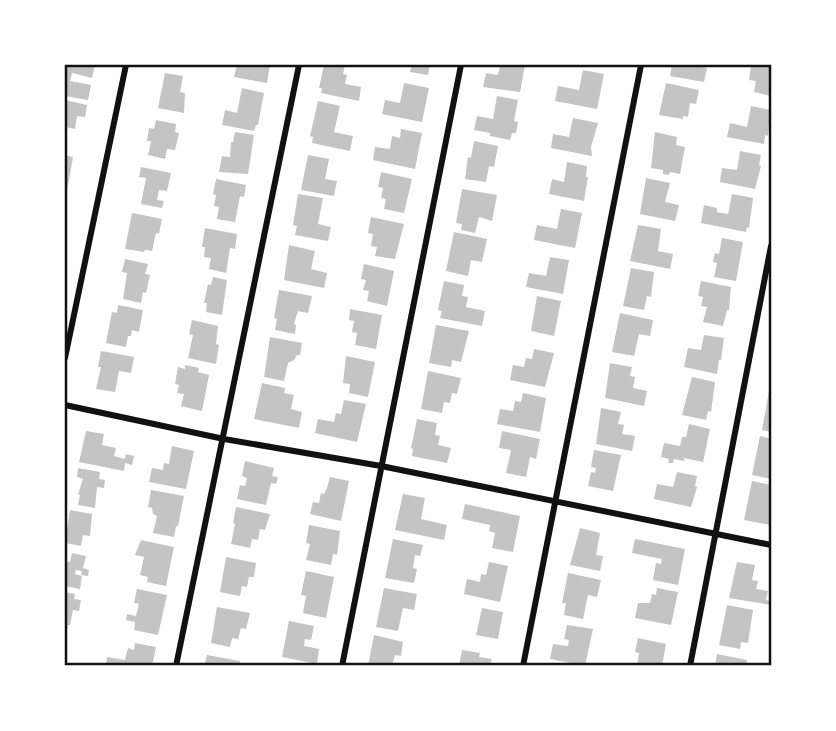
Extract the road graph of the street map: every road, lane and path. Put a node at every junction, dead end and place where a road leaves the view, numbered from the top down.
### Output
1 (126, 65) edge
2 (299, 65) edge
3 (461, 65) edge
4 (641, 65) edge
5 (771, 246) edge
6 (65, 358) edge
7 (65, 405) edge
8 (224, 439) junction
9 (381, 466) junction
10 (554, 500) junction
11 (714, 533) junction
12 (771, 545) edge
13 (176, 666) edge
14 (342, 666) edge
15 (523, 666) edge
16 (690, 666) edge

1 - 6 street
2 - 8 street
3 - 9 street
4 - 10 street
5 - 11 street
7 - 8 street
8 - 9 street
8 - 13 street
9 - 10 street
9 - 14 street
10 - 11 street
10 - 15 street
11 - 12 street
11 - 16 street

